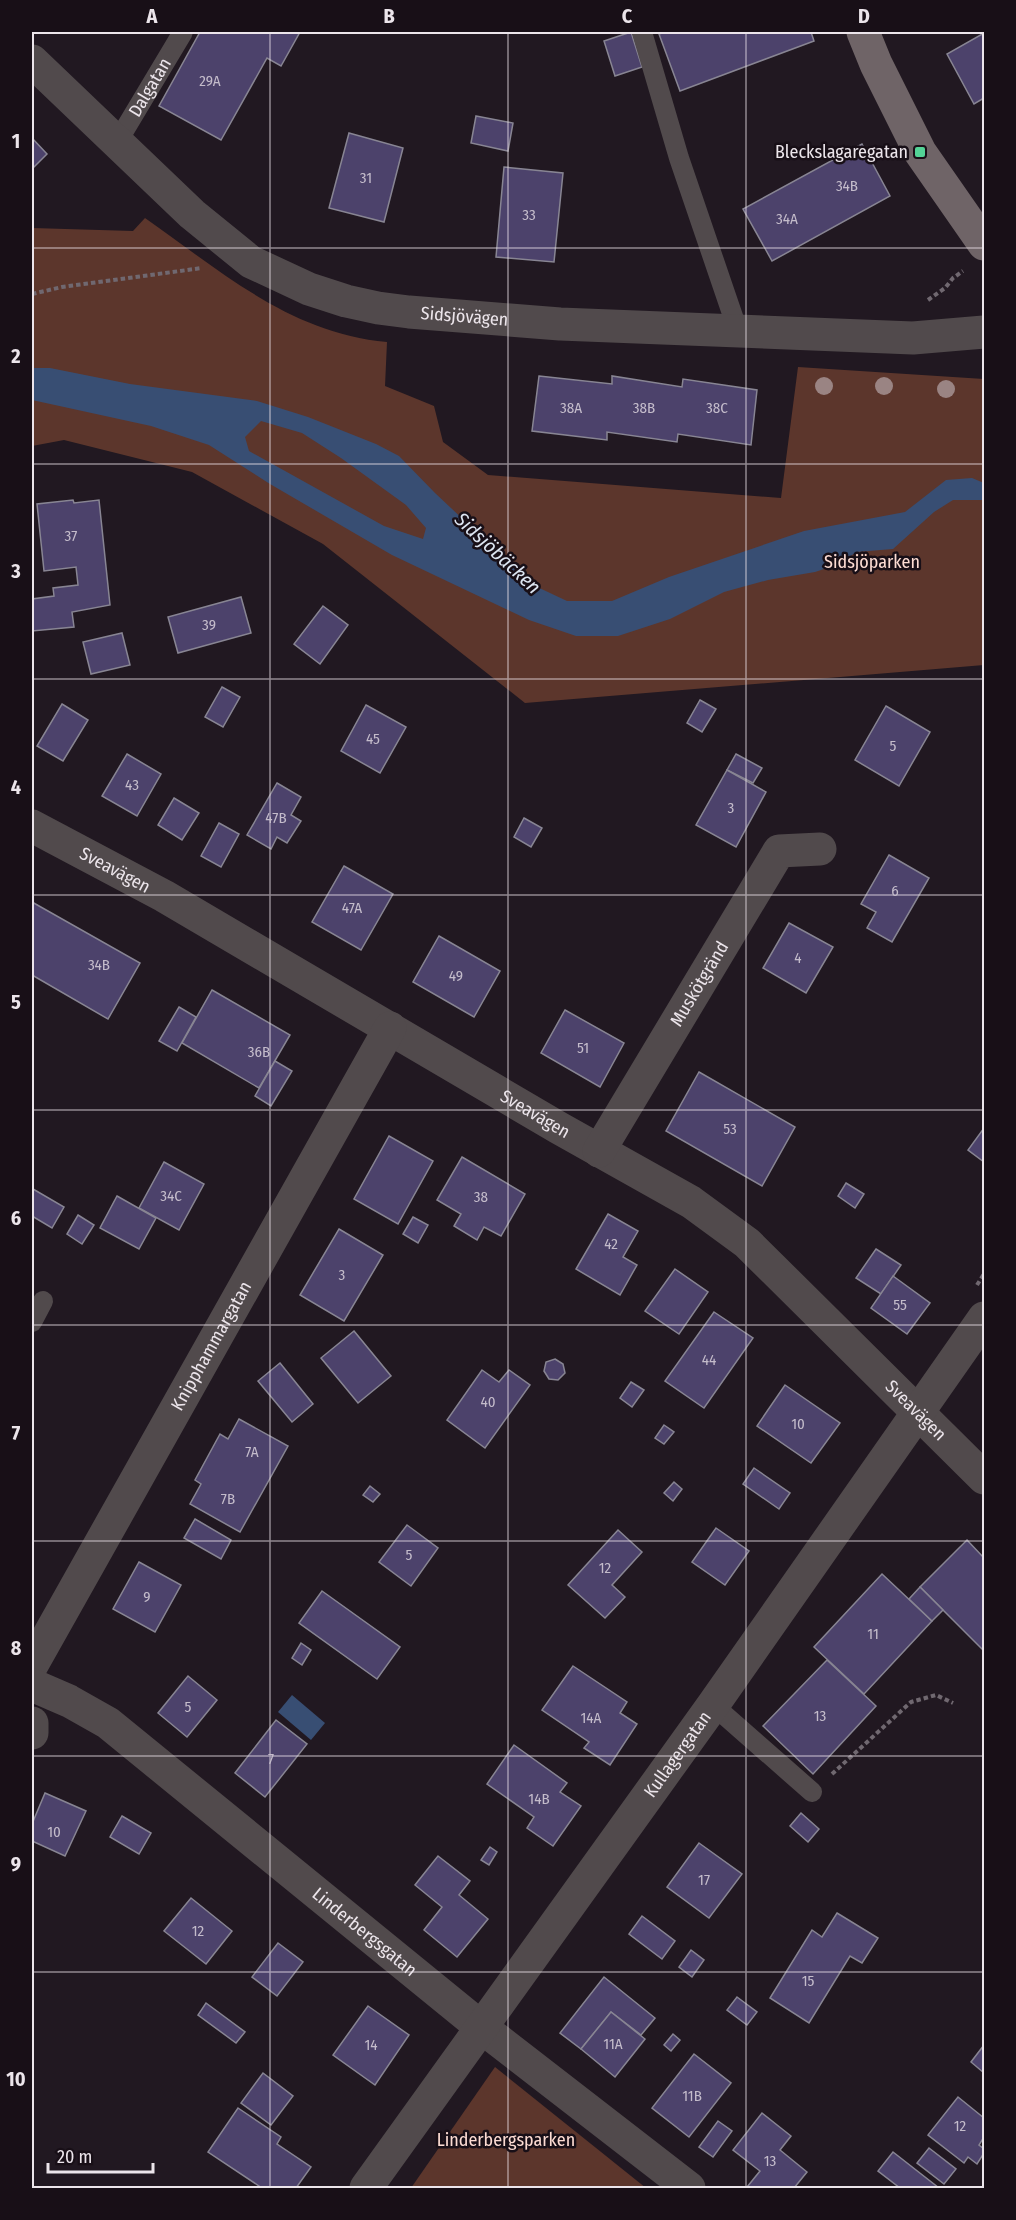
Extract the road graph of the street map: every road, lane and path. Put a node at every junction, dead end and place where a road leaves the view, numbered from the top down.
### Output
1 (183, 32) edge
2 (642, 32) edge
3 (863, 32) edge
4 (32, 61) edge
5 (116, 144) junction
6 (980, 229) edge
7 (251, 262) junction
8 (953, 278) dead end
9 (32, 294) edge
10 (919, 303) dead end
11 (738, 331) junction
12 (984, 332) edge
13 (32, 826) edge
14 (820, 849) dead end
15 (390, 1028) junction
16 (599, 1151) junction
17 (44, 1301) dead end
18 (984, 1318) edge
19 (32, 1322) edge
20 (918, 1412) junction
21 (984, 1478) edge
22 (32, 1665) edge
23 (32, 1685) edge
24 (953, 1703) dead end
25 (713, 1705) junction
26 (32, 1723) edge
27 (32, 1734) edge
28 (812, 1792) joint
29 (481, 2027) junction
30 (366, 2188) edge
31 (689, 2188) edge

1 - 5 lane, Dalgatan
2 - 11 lane
3 - 6 main road
4 - 5 street, Sidsjövägen
5 - 7 street, Sidsjövägen
7 - 9 path
7 - 11 street, Sidsjövägen
8 - 10 path
11 - 12 street, Sidsjövägen
13 - 15 street, Sveavägen
14 - 16 street, Muskötgränd
15 - 16 street, Sveavägen
15 - 22 street, Knipphammargatan
16 - 20 street, Sveavägen
17 - 19 lane
18 - 20 street, Kullagergatan
20 - 21 street, Sveavägen
20 - 25 street, Kullagergatan
23 - 29 street, Linderbergsgatan
24 - 28 path
25 - 28 lane
25 - 29 street, Kullagergatan
26 - 27 street
29 - 30 street, Kullagergatan
29 - 31 street, Linderbergsgatan

